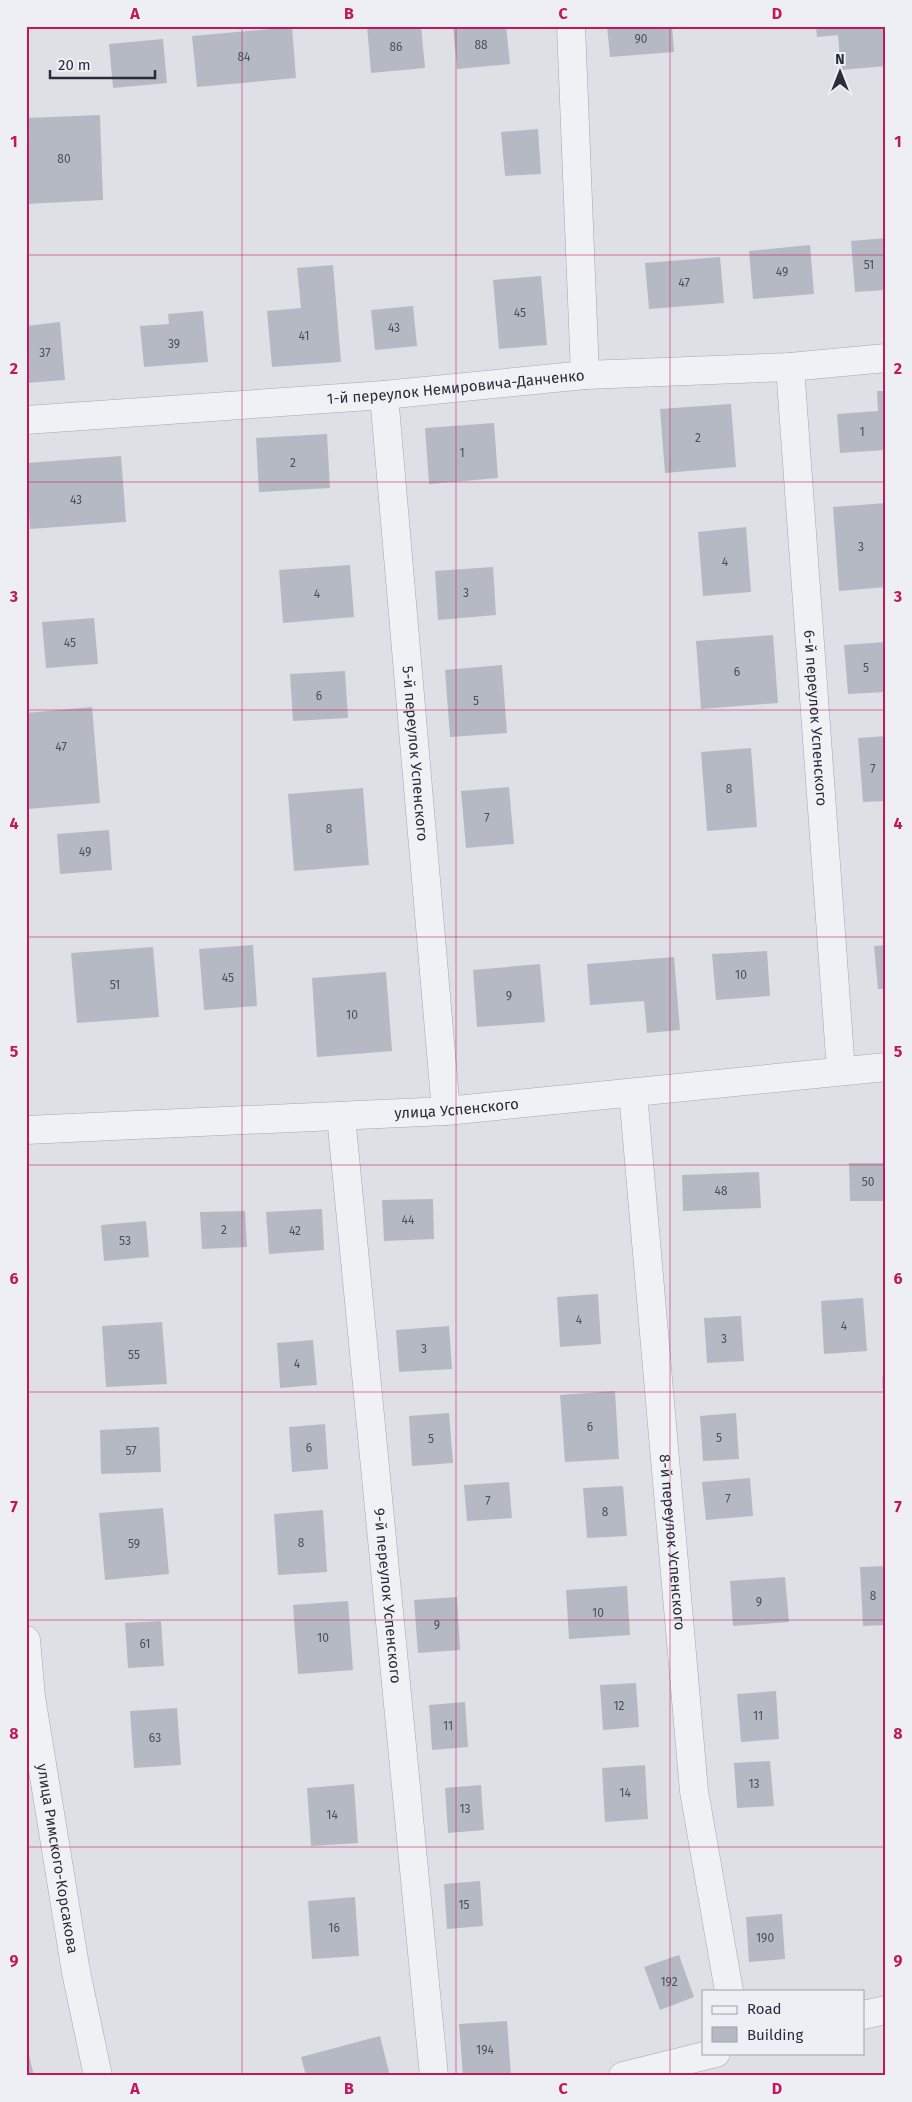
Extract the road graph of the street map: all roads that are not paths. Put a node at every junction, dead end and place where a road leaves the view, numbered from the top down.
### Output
1 (571, 26) edge
2 (886, 358) edge
3 (790, 367) junction
4 (585, 375) junction
5 (384, 395) junction
6 (26, 420) edge
7 (886, 1067) edge
8 (841, 1071) junction
9 (634, 1093) junction
10 (446, 1111) junction
11 (341, 1116) junction
12 (26, 1130) edge
13 (26, 1640) edge
14 (729, 1990) edge
15 (886, 2010) edge
16 (864, 2015) edge
17 (712, 2054) edge
18 (98, 2076) edge
19 (434, 2076) edge
20 (623, 2076) edge

1 - 4 street
2 - 3 street, 1-й переулок Немировича-Данченко
3 - 4 street, 1-й переулок Немировича-Данченко
3 - 8 street, 6-й переулок Успенского
4 - 5 street, 1-й переулок Немировича-Данченко
5 - 6 street, 1-й переулок Немировича-Данченко
5 - 10 street, 5-й переулок Успенского
7 - 8 street, улица Успенского
8 - 9 street, улица Успенского
9 - 10 street, улица Успенского
9 - 14 street, 8-й переулок Успенского
10 - 11 street, улица Успенского
11 - 12 street, улица Успенского
11 - 19 street, 9-й переулок Успенского
13 - 18 street, улица Римского-Корсакова
15 - 16 street
17 - 20 street

